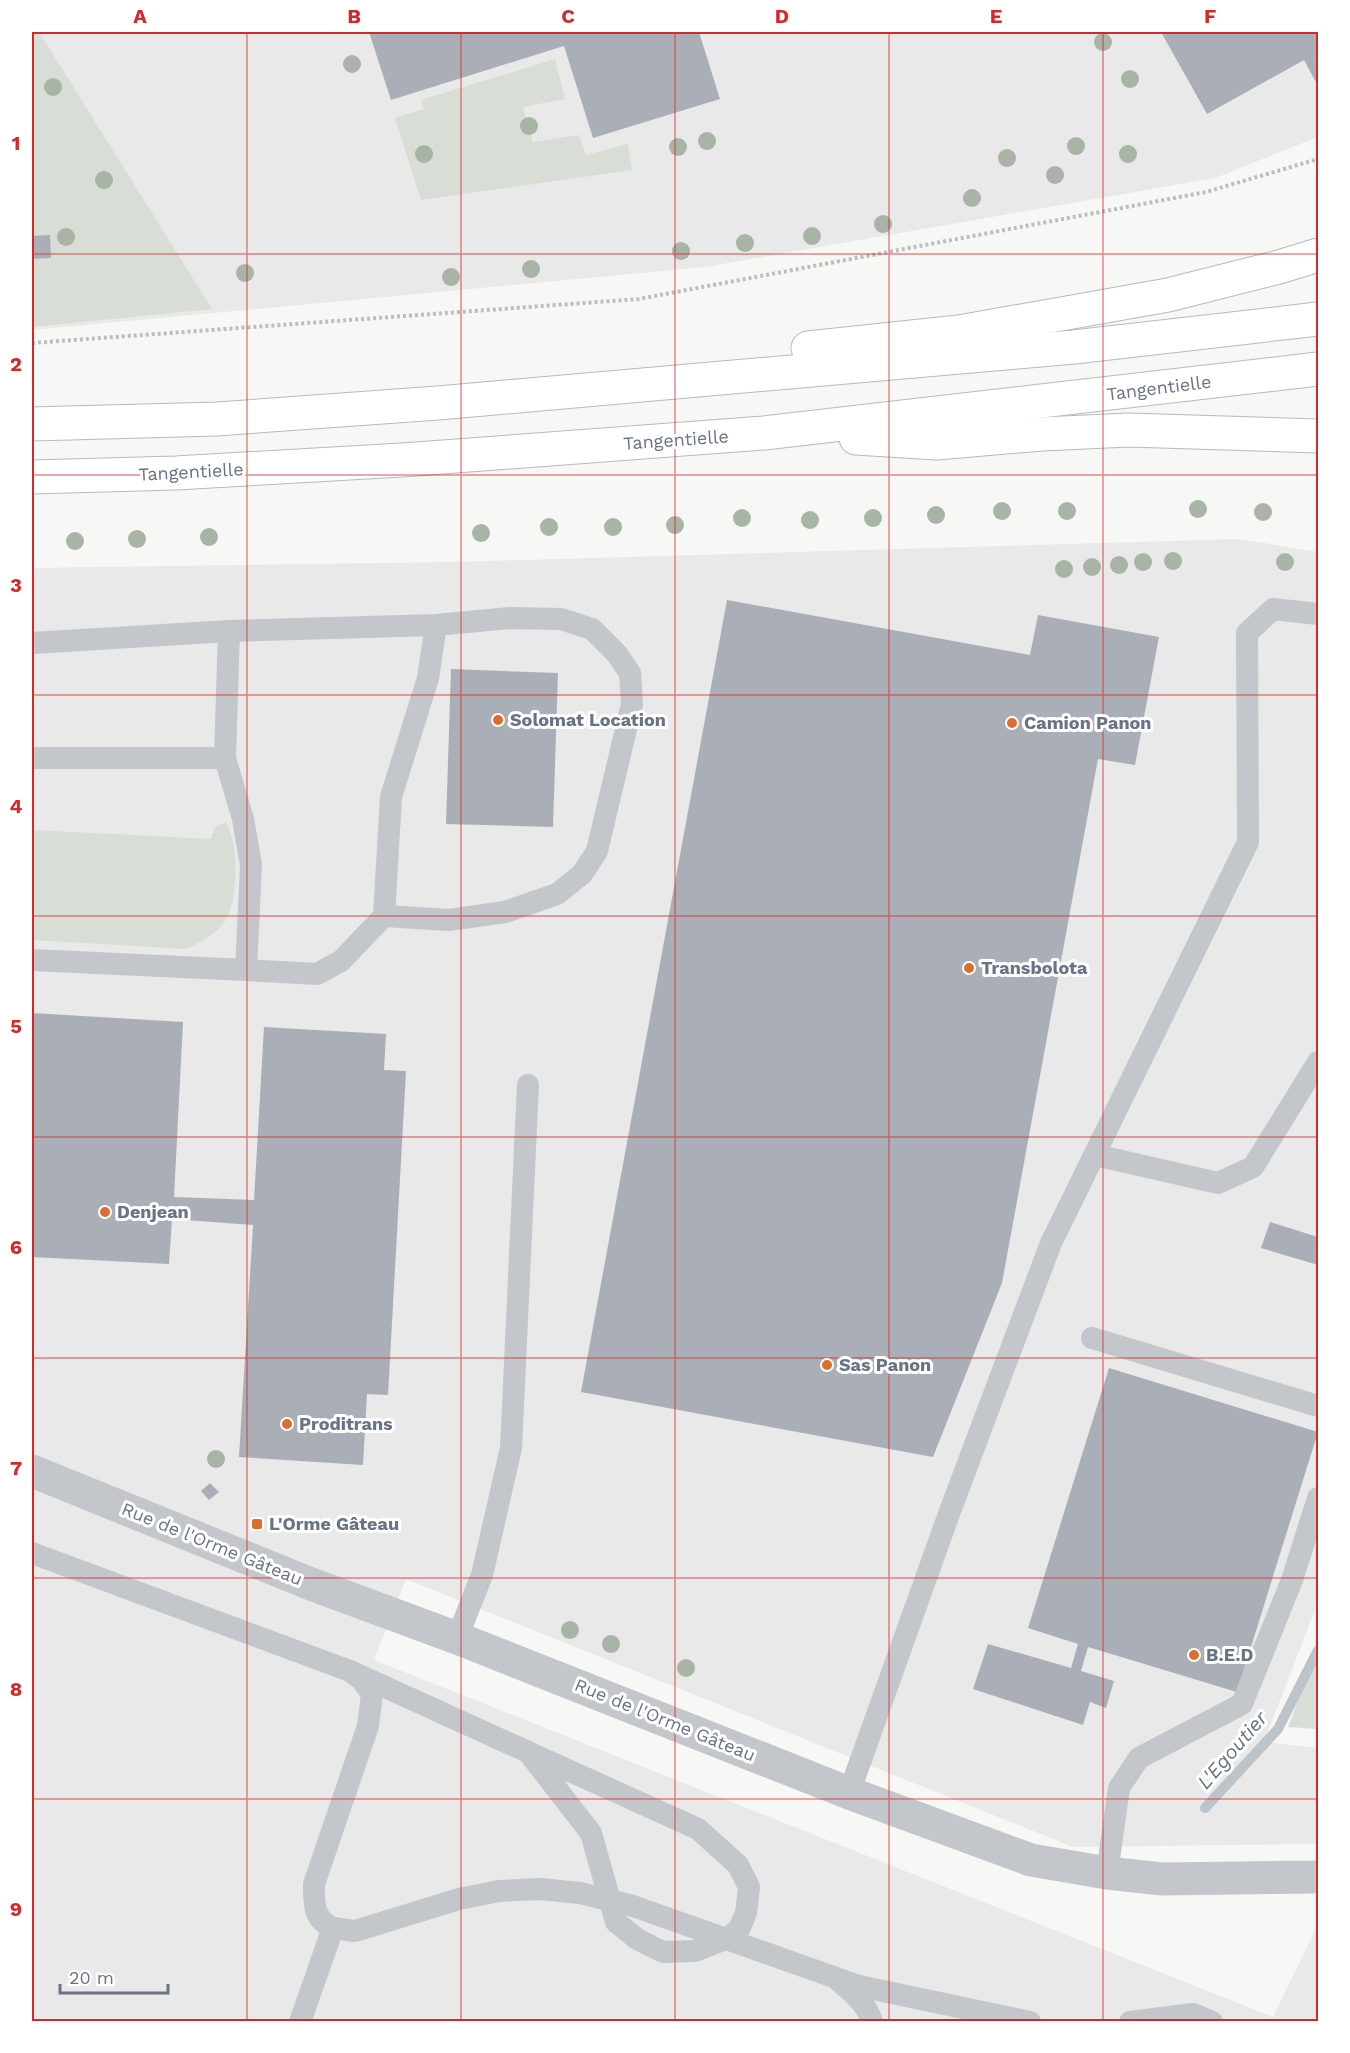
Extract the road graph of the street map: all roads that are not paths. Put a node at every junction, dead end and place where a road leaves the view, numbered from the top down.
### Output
1 (1318, 255) edge
2 (1318, 319) edge
3 (1318, 369) edge
4 (438, 403) junction
5 (32, 424) edge
6 (764, 433) junction
7 (1318, 436) edge
8 (32, 477) edge
9 (1318, 614) edge
10 (436, 625) junction
11 (229, 631) junction
12 (32, 643) edge
13 (32, 758) edge
14 (225, 758) junction
15 (384, 916) junction
16 (32, 960) edge
17 (246, 970) junction
18 (1318, 1062) edge
19 (528, 1085) dead end
20 (1095, 1155) junction
21 (1092, 1338) dead end
22 (1318, 1406) edge
23 (32, 1471) edge
24 (1318, 1498) edge
25 (32, 1554) edge
26 (457, 1638) junction
27 (350, 1671) junction
28 (528, 1752) junction
29 (849, 1793) junction
30 (1107, 1873) junction
31 (1318, 1877) edge
32 (610, 1900) junction
33 (333, 1928) junction
34 (728, 1938) junction
35 (833, 1977) junction
36 (300, 2022) edge
37 (872, 2022) edge
38 (1030, 2022) edge
39 (1130, 2022) edge
40 (1212, 2022) edge

1 - 4 highway
2 - 4 highway
3 - 6 highway, Tangentielle
4 - 5 highway
6 - 7 highway
6 - 8 highway, Tangentielle
9 - 20 lane
10 - 11 lane
10 - 15 lane
10 - 15 lane
11 - 12 lane
11 - 14 lane
13 - 14 lane
14 - 17 lane
15 - 17 lane
16 - 17 lane
18 - 20 lane
19 - 26 lane
20 - 29 lane
21 - 22 lane
23 - 26 street, Rue de l'Orme Gâteau
24 - 30 lane
25 - 27 lane
26 - 29 street, Rue de l'Orme Gâteau
27 - 28 lane
27 - 33 lane
28 - 32 lane
28 - 34 lane
29 - 30 street, Rue de l'Orme Gâteau
30 - 31 street, Rue de l'Orme Gâteau
32 - 33 lane
32 - 34 lane
32 - 34 lane
33 - 36 lane
34 - 35 lane
35 - 37 lane
35 - 38 lane
39 - 40 lane

